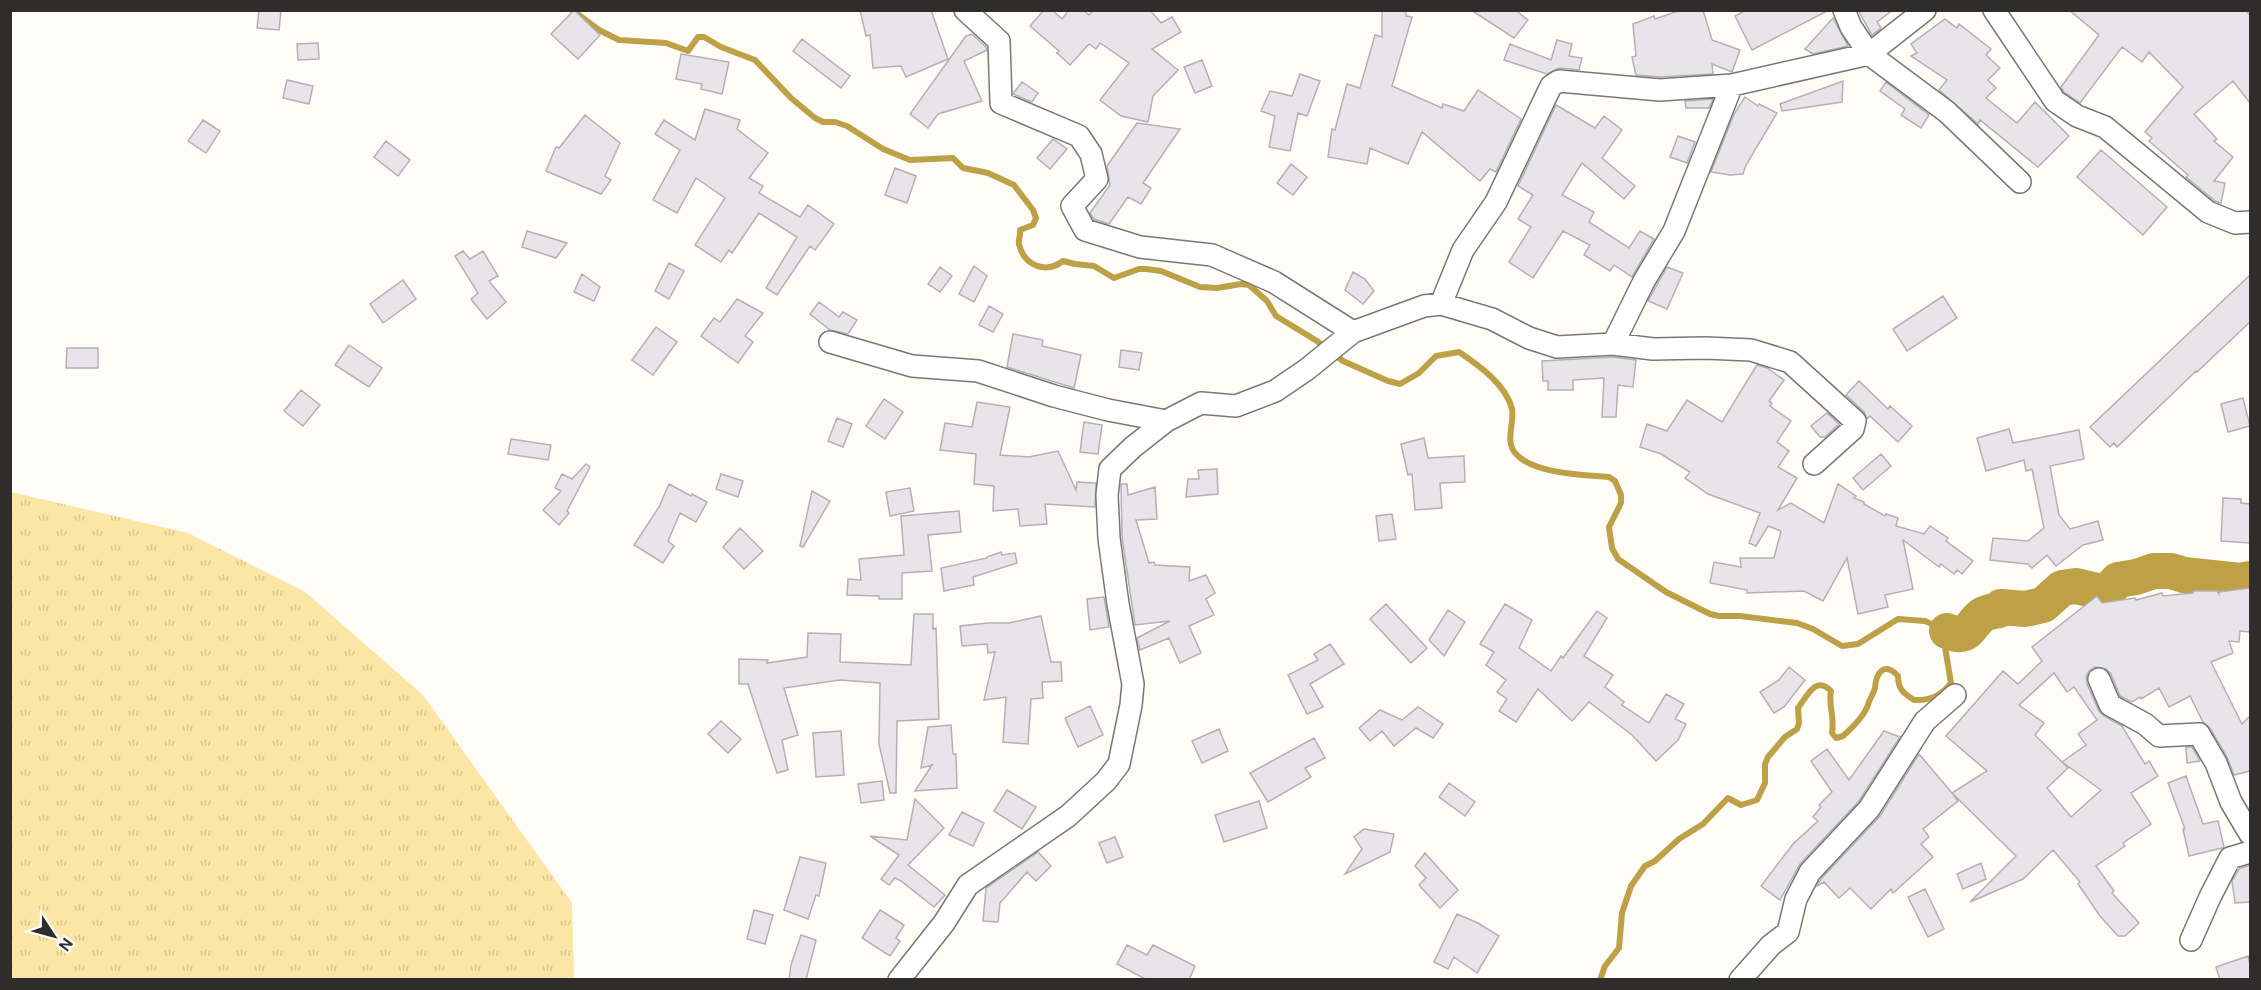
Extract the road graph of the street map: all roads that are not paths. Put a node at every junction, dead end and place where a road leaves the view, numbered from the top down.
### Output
1 (965, 10) edge
2 (1844, 10) edge
3 (1924, 10) edge
4 (1994, 10) edge
5 (1869, 54) junction
6 (1732, 85) junction
7 (2020, 182) dead end
8 (2250, 222) edge
9 (1441, 304) junction
10 (1349, 336) junction
11 (830, 342) dead end
12 (1613, 344) junction
13 (1166, 421) junction
14 (1814, 464) dead end
15 (2098, 679) dead end
16 (1955, 695) dead end
17 (2250, 834) edge
18 (2250, 852) edge
19 (2191, 940) dead end
20 (899, 980) edge
21 (1740, 980) edge

1 - 10 street
2 - 5 street
3 - 5 street
4 - 8 street
5 - 6 street
5 - 7 street
6 - 9 street
6 - 12 street
9 - 10 street
9 - 12 street
10 - 13 street
11 - 13 street
12 - 14 street
13 - 20 street
15 - 17 street
16 - 21 street
18 - 19 street

